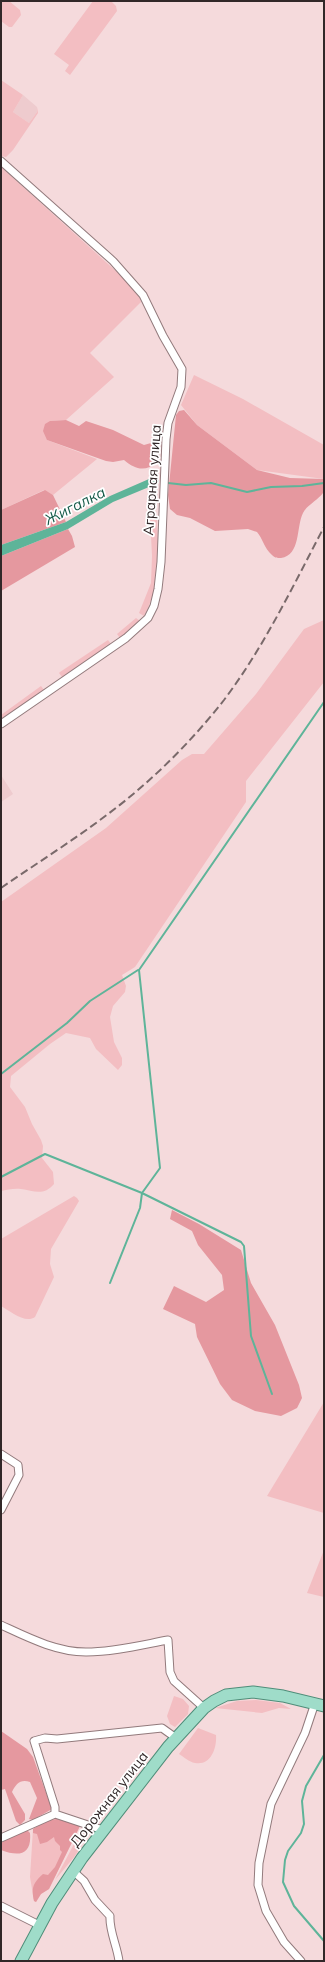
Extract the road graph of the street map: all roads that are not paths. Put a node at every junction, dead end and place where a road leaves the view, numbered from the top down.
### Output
1 (1, 161) edge
2 (1, 724) edge
3 (1, 1454) edge
4 (1, 1510) edge
5 (1, 1625) edge
6 (320, 1704) edge
7 (204, 1708) junction
8 (176, 1738) junction
9 (56, 1814) junction
10 (103, 1830) junction
11 (1, 1838) edge
12 (73, 1871) junction
13 (1, 1906) edge
14 (39, 1925) junction
15 (21, 1961) edge
16 (119, 1961) edge
17 (302, 1961) edge

1 - 2 street, Аграрная улица
3 - 4 street
5 - 7 street
6 - 7 main road, Дорожная улица
6 - 17 street
7 - 8 main road, Дорожная улица
8 - 9 street
8 - 10 main road, Дорожная улица
9 - 10 street
9 - 11 street
10 - 12 main road, Дорожная улица
12 - 14 main road, Дорожная улица
12 - 16 street
13 - 14 street
14 - 15 main road, Дорожная улица

